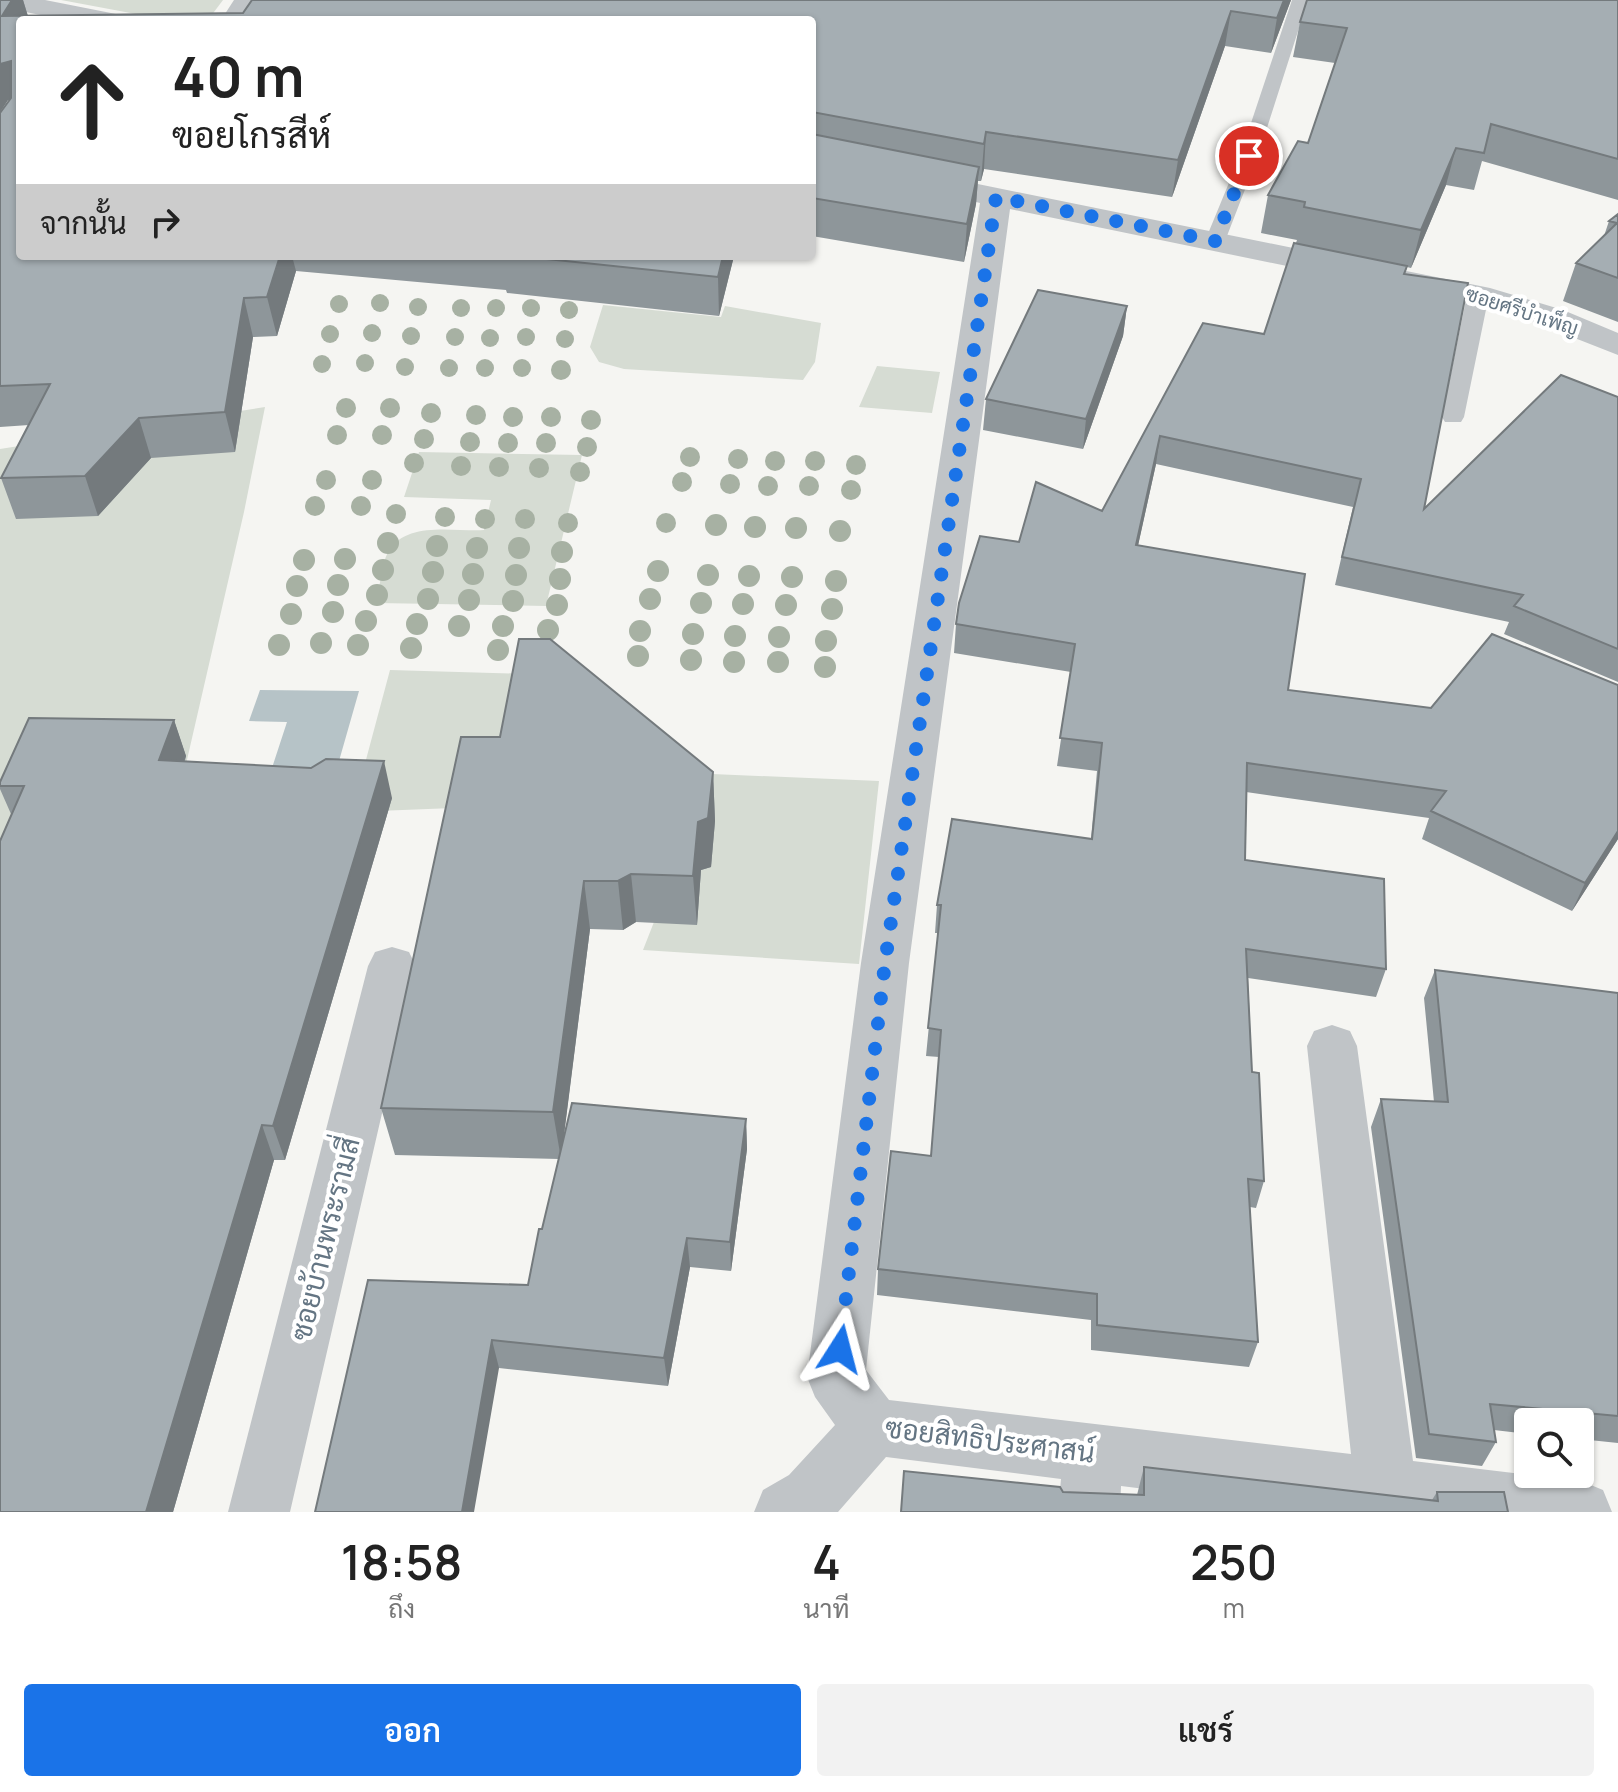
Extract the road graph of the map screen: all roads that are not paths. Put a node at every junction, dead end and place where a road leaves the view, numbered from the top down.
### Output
1 (4, 0) edge
2 (1300, 0) edge
3 (70, 16) edge
4 (935, 184) edge
5 (996, 197) junction
6 (1215, 241) junction
7 (1478, 295) junction
8 (1618, 345) edge
9 (1453, 417) dead end
10 (392, 966) dead end
11 (1332, 1046) dead end
12 (873, 1427) junction
13 (1093, 1454) junction
14 (1386, 1489) junction
15 (259, 1512) edge
16 (785, 1512) edge
17 (1089, 1512) edge
18 (1581, 1512) edge

1 - 3 street
2 - 6 lane
4 - 5 street, ซอยศรีบำเพ็ญ
5 - 6 street, ซอยศรีบำเพ็ญ
5 - 12 street, ซอยสิทธิประศาสน์
6 - 7 street, ซอยศรีบำเพ็ญ
7 - 8 street, ซอยศรีบำเพ็ญ
7 - 9 lane
10 - 15 street, ซอยบ้านพระรามสี่
11 - 14 street
12 - 13 street, ซอยสิทธิประศาสน์
12 - 16 street
13 - 14 street, ซอยสิทธิประศาสน์
13 - 17 street
14 - 18 street, ซอยสิทธิประศาสน์

